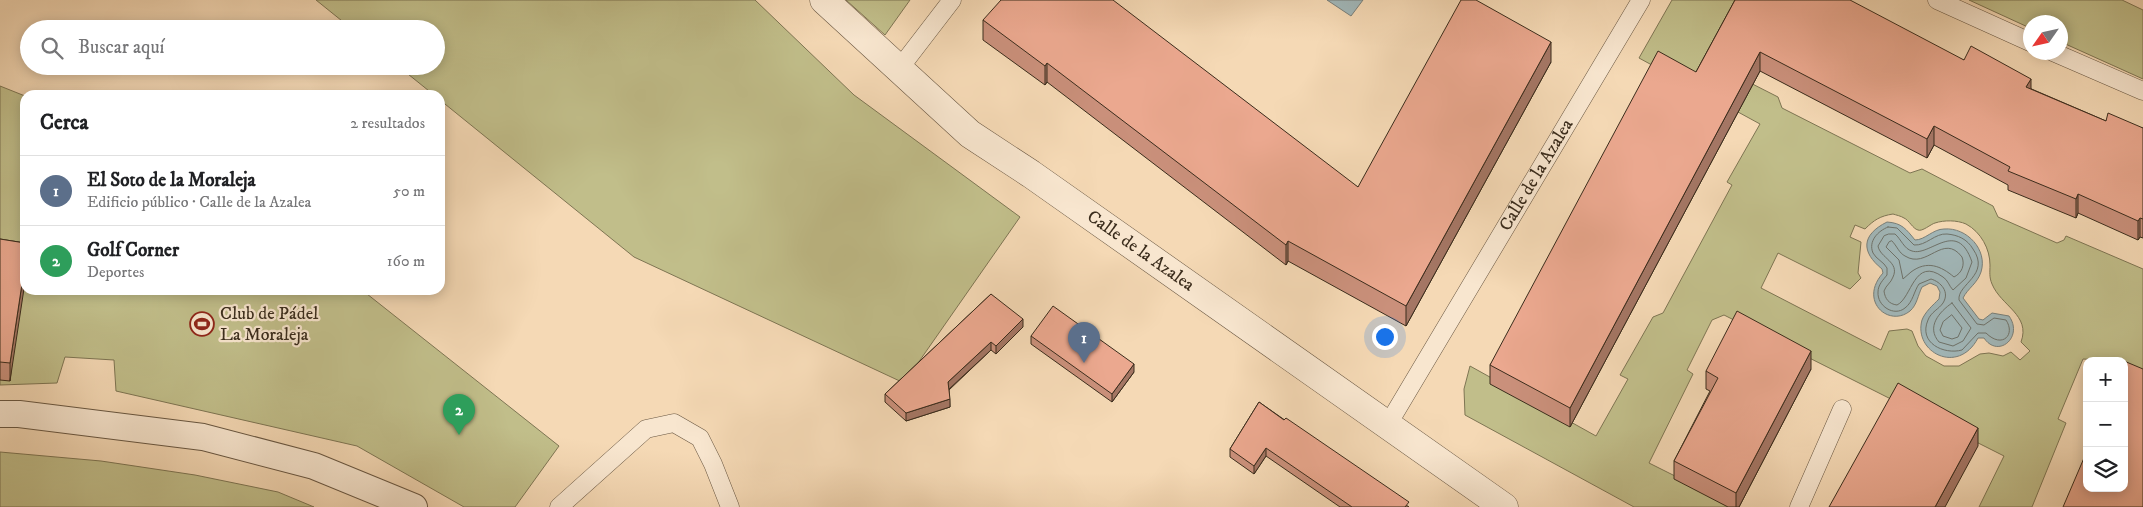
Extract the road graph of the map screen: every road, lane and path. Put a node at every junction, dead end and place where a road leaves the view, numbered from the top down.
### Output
1 (824, 0) edge
2 (952, 0) edge
3 (1641, 0) edge
4 (1937, 0) edge
5 (2023, 39) edge
6 (2068, 58) edge
7 (899, 69) junction
8 (2143, 91) edge
9 (1842, 409) dead end
10 (0, 414) edge
11 (1387, 426) junction
12 (725, 505) edge
13 (1497, 505) edge
14 (414, 507) edge
15 (559, 507) edge
16 (1799, 507) edge

1 - 7 street, Calle de la Azalea
2 - 7 lane
3 - 11 lane, Calle de la Azalea
4 - 5 lane
6 - 8 lane
7 - 11 street, Calle de la Azalea
9 - 16 lane
10 - 14 street
11 - 13 street, Calle de la Azalea
12 - 15 lane

